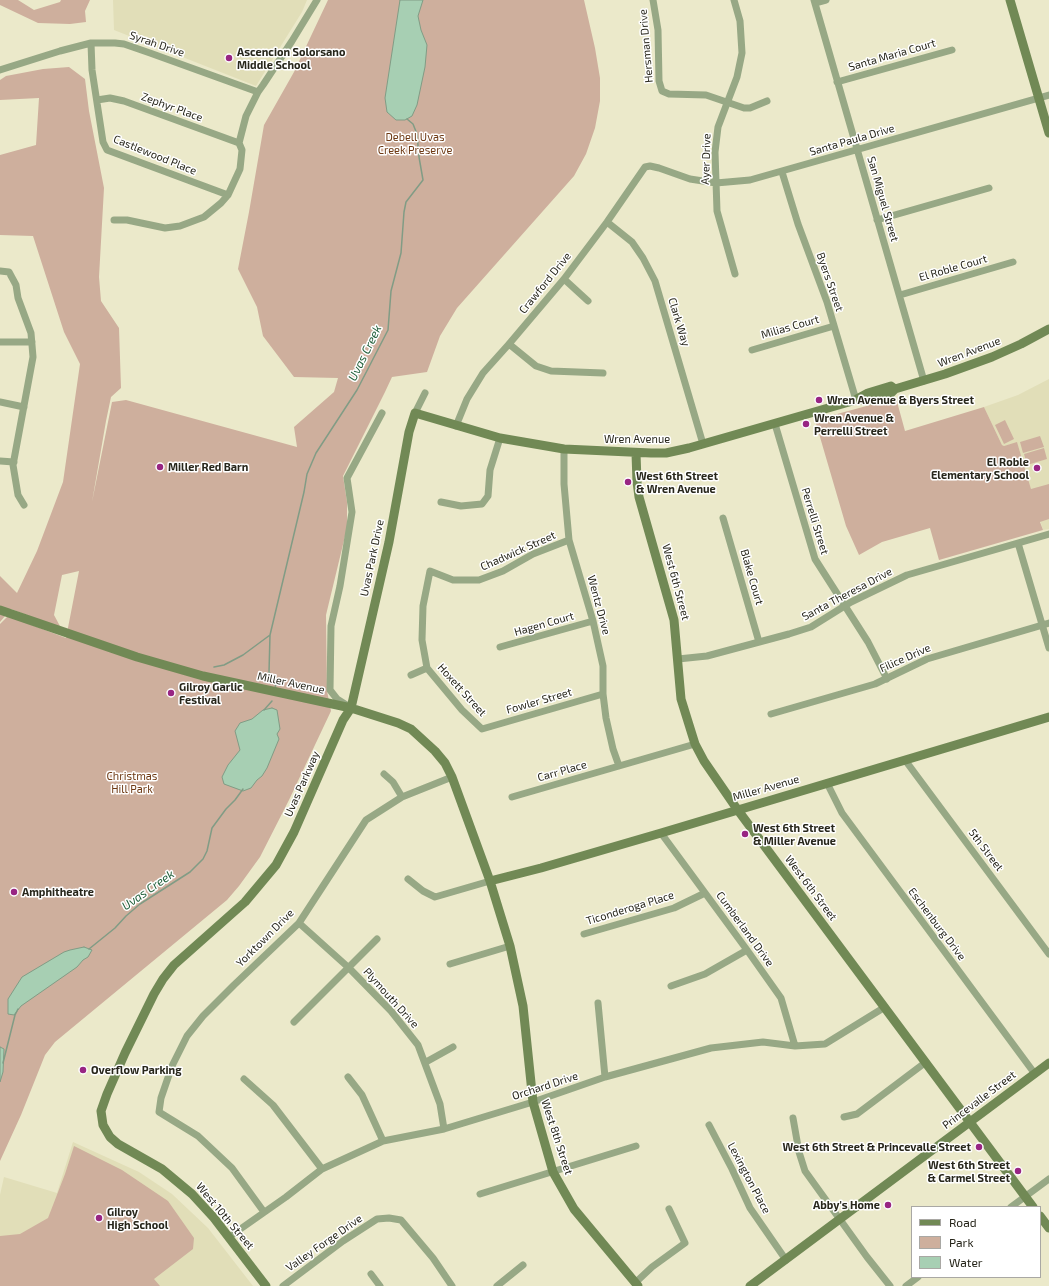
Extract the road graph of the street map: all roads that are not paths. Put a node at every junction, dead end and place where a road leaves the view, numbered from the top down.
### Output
1 (317, 0) edge
2 (653, 0) edge
3 (734, 0) edge
4 (826, 0) edge
5 (1010, 0) edge
6 (814, 2) edge
7 (91, 43) junction
8 (952, 50) dead end
9 (0, 70) edge
10 (838, 82) junction
11 (258, 92) junction
12 (1049, 95) edge
13 (1039, 97) junction
14 (97, 100) junction
15 (767, 101) dead end
16 (727, 102) junction
17 (1049, 133) edge
18 (239, 143) junction
19 (857, 150) junction
20 (659, 168) joint
21 (782, 172) junction
22 (716, 183) junction
23 (989, 188) dead end
24 (228, 195) junction
25 (114, 220) dead end
26 (878, 220) junction
27 (607, 222) junction
28 (1013, 262) dead end
29 (0, 271) edge
30 (735, 274) dead end
31 (564, 279) junction
32 (900, 295) junction
33 (588, 301) dead end
34 (834, 326) junction
35 (1049, 329) edge
36 (0, 342) edge
37 (32, 342) junction
38 (509, 344) junction
39 (752, 350) dead end
40 (603, 373) dead end
41 (924, 381) junction
42 (425, 393) dead end
43 (856, 400) junction
44 (0, 402) edge
45 (24, 407) junction
46 (382, 413) dead end
47 (415, 413) junction
48 (775, 424) junction
49 (456, 426) junction
50 (500, 438) junction
51 (703, 444) junction
52 (564, 449) junction
53 (636, 453) junction
54 (0, 461) edge
55 (14, 462) junction
56 (441, 502) dead end
57 (24, 504) dead end
58 (723, 518) dead end
59 (1049, 534) edge
60 (569, 540) junction
61 (1018, 543) junction
62 (453, 580) joint
63 (844, 606) junction
64 (0, 610) edge
65 (593, 621) junction
66 (1045, 624) edge
67 (759, 642) junction
68 (500, 647) dead end
69 (1049, 648) edge
70 (678, 659) junction
71 (427, 668) junction
72 (411, 675) dead end
73 (888, 678) junction
74 (603, 694) junction
75 (351, 708) junction
76 (771, 714) dead end
77 (1049, 717) edge
78 (482, 729) joint
79 (695, 744) junction
80 (904, 760) junction
81 (619, 766) junction
82 (384, 774) dead end
83 (452, 777) junction
84 (827, 783) junction
85 (402, 797) junction
86 (512, 797) dead end
87 (737, 809) junction
88 (661, 833) junction
89 (408, 879) dead end
90 (490, 881) junction
91 (705, 893) junction
92 (299, 923) junction
93 (584, 934) dead end
94 (377, 939) dead end
95 (510, 946) junction
96 (747, 950) junction
97 (1049, 954) edge
98 (450, 964) dead end
99 (349, 968) junction
100 (671, 986) dead end
101 (598, 1003) dead end
102 (885, 1007) junction
103 (294, 1022) dead end
104 (795, 1046) junction
105 (453, 1047) dead end
106 (426, 1062) junction
107 (926, 1062) junction
108 (1049, 1063) edge
109 (1035, 1074) junction
110 (348, 1077) dead end
111 (605, 1077) junction
112 (244, 1079) dead end
113 (533, 1102) junction
114 (793, 1118) dead end
115 (844, 1118) dead end
116 (970, 1122) junction
117 (102, 1125) joint
118 (709, 1125) dead end
119 (444, 1128) junction
120 (383, 1141) junction
121 (636, 1146) dead end
122 (322, 1169) junction
123 (553, 1172) junction
124 (1049, 1179) edge
125 (480, 1194) dead end
126 (1026, 1196) junction
127 (1012, 1206) edge
128 (1032, 1206) edge
129 (669, 1209) dead end
130 (264, 1212) junction
131 (1041, 1217) edge
132 (840, 1219) junction
133 (1049, 1228) edge
134 (229, 1236) junction
135 (786, 1260) junction
136 (523, 1265) dead end
137 (372, 1274) dead end
138 (917, 1278) edge
139 (636, 1284) edge
140 (266, 1286) edge
141 (283, 1286) edge
142 (380, 1286) edge
143 (452, 1286) edge
144 (497, 1286) edge
145 (750, 1286) edge
146 (890, 1286) edge
147 (906, 1286) edge

1 - 11 street
2 - 16 street, Hersman Drive
3 - 16 street, Ayer Drive
4 - 6 street
5 - 13 street
6 - 10 street, San Miguel Street
7 - 9 street, Syrah Drive
7 - 11 street, Syrah Drive
7 - 14 street, Castlewood Place
8 - 10 street, Santa Maria Court
10 - 19 street, San Miguel Street
11 - 18 street
12 - 13 street, Santa Paula Drive
13 - 17 street
13 - 19 street, Santa Paula Drive
14 - 18 street, Zephyr Place
14 - 24 street, Castlewood Place
15 - 16 street
16 - 22 street, Ayer Drive
18 - 24 street
19 - 21 street, Santa Paula Drive
19 - 26 street, San Miguel Street
20 - 22 street, Santa Paula Drive
20 - 27 street, Crawford Drive
21 - 22 street, Santa Paula Drive
21 - 34 street, Byers Street
22 - 30 street, Ayer Drive
23 - 26 street
24 - 25 street
26 - 32 street, San Miguel Street
27 - 31 street, Crawford Drive
27 - 51 street, Clark Way
28 - 32 street, El Roble Court
29 - 37 street
31 - 33 street
31 - 38 street, Crawford Drive
32 - 41 street, San Miguel Street
34 - 39 street, Milias Court
34 - 43 street, Byers Street
35 - 41 street, Wren Avenue
36 - 37 street
37 - 45 street
38 - 40 street
38 - 49 street, Crawford Drive
41 - 43 street, Wren Avenue
42 - 47 street
43 - 48 street, Wren Avenue
44 - 45 street
45 - 55 street
46 - 75 street
47 - 49 street, Wren Avenue
47 - 75 street, Uvas Park Drive
48 - 51 street, Wren Avenue
48 - 63 street, Perrelli Street
49 - 50 street, Wren Avenue
50 - 52 street, Wren Avenue
50 - 56 street
51 - 53 street, Wren Avenue
52 - 53 street, Wren Avenue
52 - 60 street, Wentz Drive
53 - 70 street, West 6th Street
54 - 55 street
55 - 57 street
58 - 67 street, Blake Court
59 - 61 street, Santa Theresa Drive
60 - 62 street, Chadwick Street
60 - 65 street, Wentz Drive
61 - 63 street, Santa Theresa Drive
61 - 66 street
62 - 71 street, Hoxett Street
63 - 67 street, Santa Theresa Drive
63 - 73 street, Perrelli Street
64 - 75 street, Miller Avenue
65 - 68 street, Hagen Court
65 - 74 street, Wentz Drive
66 - 69 street
66 - 73 street, Filice Drive
67 - 70 street, Santa Theresa Drive
70 - 79 street, West 6th Street
71 - 72 street
71 - 78 street, Hoxett Street
73 - 76 street, Filice Drive
74 - 78 street, Fowler Street
74 - 81 street, Wentz Drive
75 - 83 street, Miller Avenue
75 - 117 street, Uvas Parkway
77 - 80 street, Miller Avenue
79 - 81 street, Carr Place
79 - 87 street, West 6th Street
80 - 84 street, Miller Avenue
80 - 97 street, 5th Street
81 - 86 street, Carr Place
82 - 85 street
83 - 85 street, Yorktown Drive
83 - 90 street, Miller Avenue
84 - 87 street, Miller Avenue
84 - 109 street, Eschenburg Drive
85 - 92 street, Yorktown Drive
87 - 88 street, Miller Avenue
87 - 102 street, West 6th Street
88 - 90 street, Miller Avenue
88 - 91 street, Cumberland Drive
89 - 90 street
90 - 95 street, Miller Avenue
91 - 93 street, Ticonderoga Place
91 - 96 street, Cumberland Drive
92 - 99 street, Plymouth Drive
92 - 130 street, Yorktown Drive
94 - 99 street
95 - 98 street
95 - 113 street, West 8th Street
96 - 100 street
96 - 104 street, Cumberland Drive
99 - 103 street
99 - 106 street, Plymouth Drive
101 - 111 street
102 - 104 street, Orchard Drive
102 - 107 street, West 6th Street
104 - 111 street, Orchard Drive
105 - 106 street
106 - 119 street, Plymouth Drive
107 - 115 street
107 - 116 street, West 6th Street
108 - 109 street, Princevalle Street
109 - 116 street, Princevalle Street
110 - 120 street
111 - 113 street, Orchard Drive
112 - 122 street
113 - 119 street, Orchard Drive
113 - 123 street, West 8th Street
114 - 132 street
116 - 126 street, West 6th Street
116 - 132 street, Princevalle Street
117 - 134 street, West 10th Street
118 - 135 street, Lexington Place
119 - 120 street, Orchard Drive
120 - 122 street, Orchard Drive
121 - 123 street
122 - 130 street, Orchard Drive
123 - 125 street
123 - 139 street, West 8th Street
124 - 126 street
126 - 127 street
126 - 128 street, West 6th Street
129 - 139 street
130 - 134 street, Orchard Drive
131 - 133 street
132 - 135 street, Princevalle Street
132 - 146 street
134 - 140 street, West 10th Street
135 - 145 street, Princevalle Street
136 - 144 street
137 - 142 street
138 - 147 street
141 - 143 street, Valley Forge Drive

